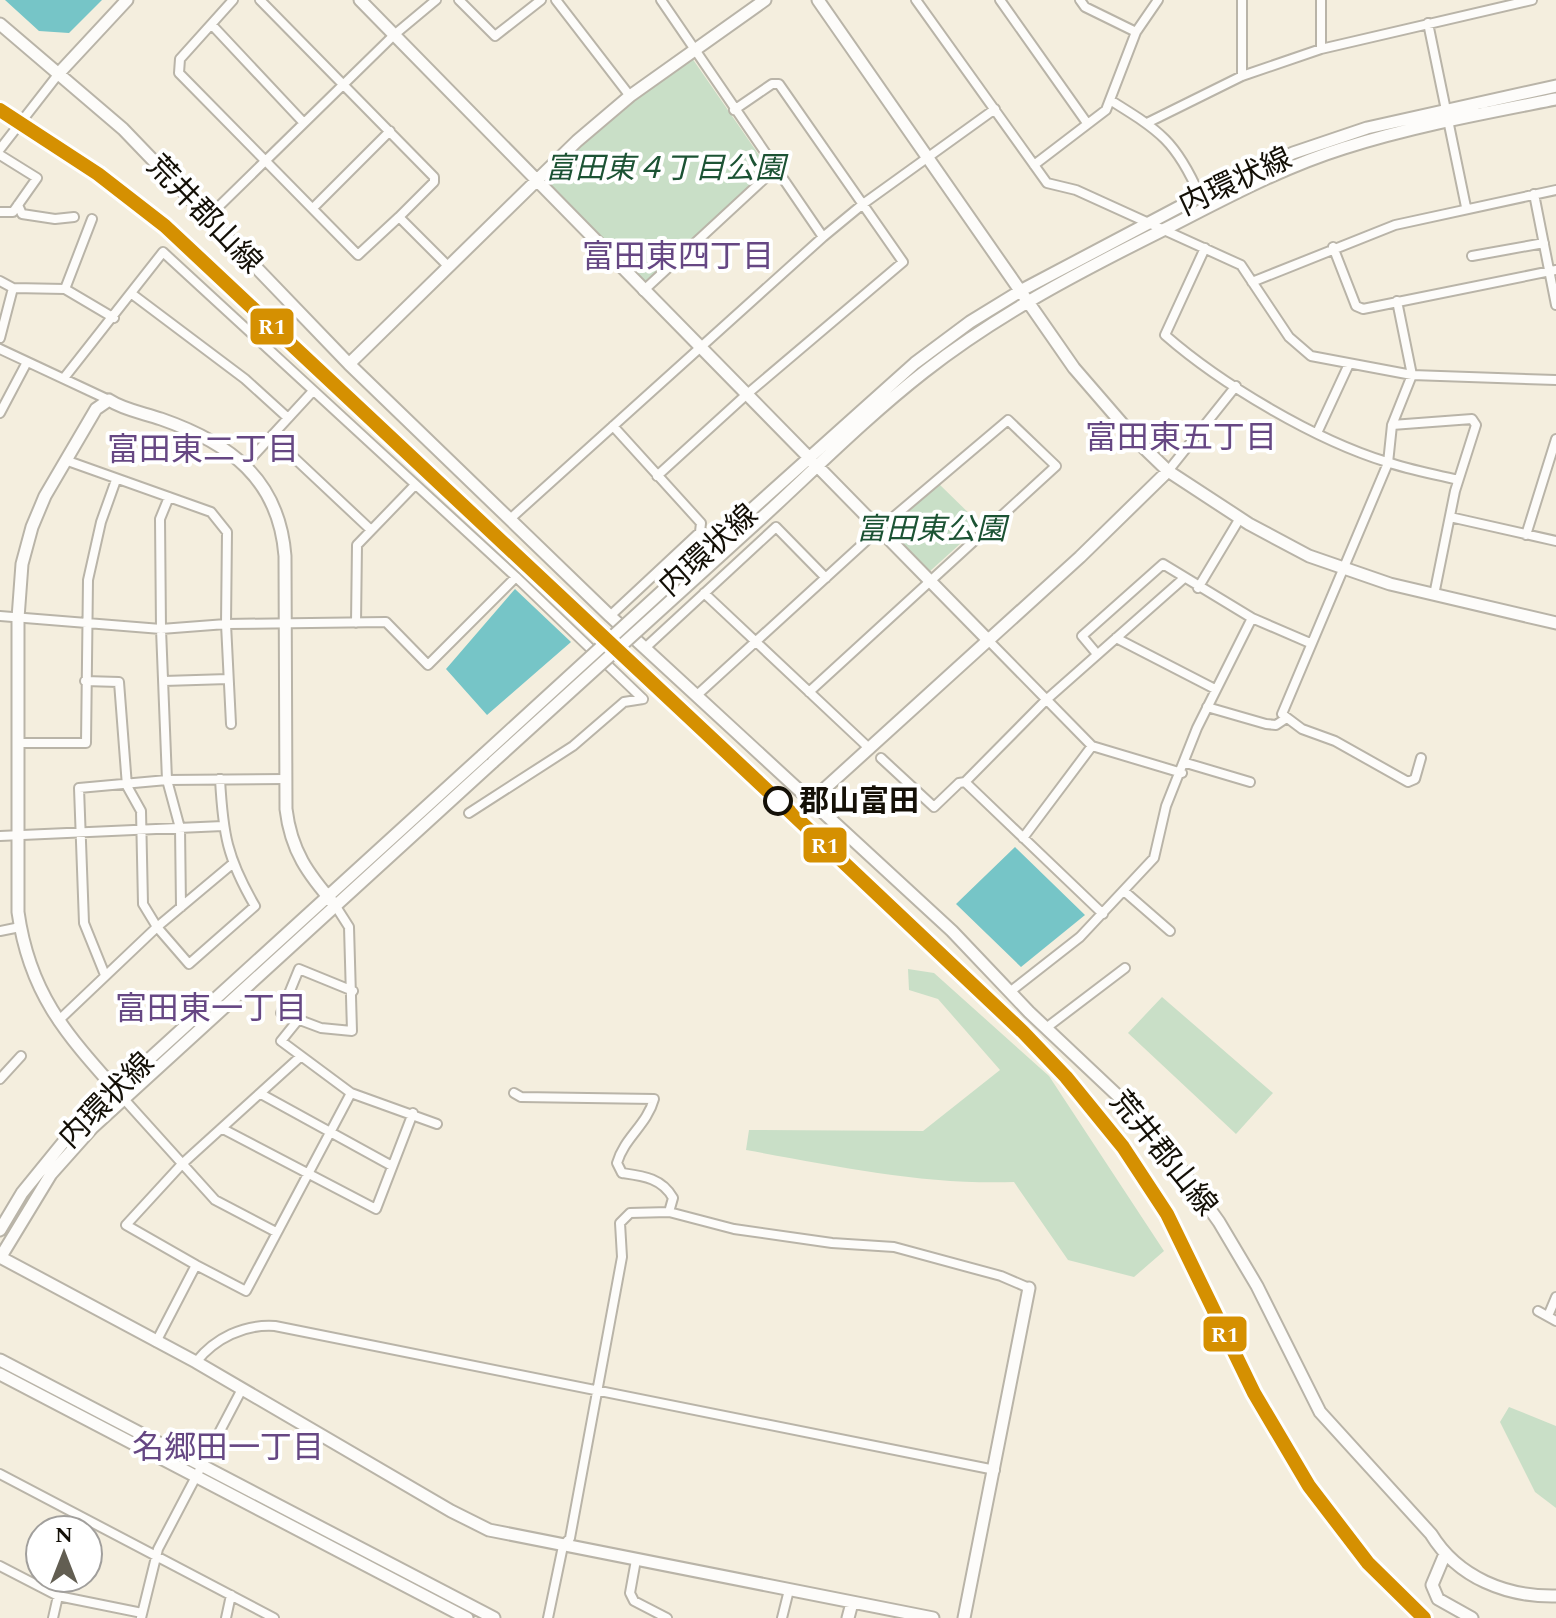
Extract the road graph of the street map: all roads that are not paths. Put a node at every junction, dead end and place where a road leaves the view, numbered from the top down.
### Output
1 (127, 0) edge
2 (233, 0) edge
3 (260, 0) edge
4 (360, 0) edge
5 (436, 0) edge
6 (459, 0) edge
7 (541, 0) edge
8 (556, 0) edge
9 (661, 0) edge
10 (765, 0) edge
11 (818, 0) edge
12 (916, 0) edge
13 (1000, 0) edge
14 (1080, 0) edge
15 (1158, 0) edge
16 (1242, 0) edge
17 (1321, 0) edge
18 (1532, 0) edge
19 (1428, 23) junction
20 (0, 24) edge
21 (212, 25) junction
22 (1136, 32) junction
23 (394, 35) junction
24 (1321, 49) junction
25 (694, 51) junction
26 (60, 72) junction
27 (1242, 76) junction
28 (344, 84) junction
29 (1556, 86) edge
30 (630, 96) junction
31 (1556, 99) edge
32 (1110, 100) junction
33 (995, 109) junction
34 (734, 110) junction
35 (1447, 114) junction
36 (303, 122) junction
37 (1087, 123) junction
38 (1147, 123) junction
39 (390, 131) junction
40 (0, 152) edge
41 (929, 156) junction
42 (265, 160) junction
43 (1034, 165) junction
44 (776, 168) junction
45 (537, 181) junction
46 (1556, 190) edge
47 (1534, 194) junction
48 (1200, 196) junction
49 (863, 204) junction
50 (18, 205) junction
51 (1466, 207) junction
52 (313, 208) junction
53 (0, 212) edge
54 (74, 217) dead end
55 (399, 217) junction
56 (207, 218) junction
57 (92, 219) dead end
58 (1147, 224) junction
59 (1164, 229) junction
60 (823, 237) junction
61 (1544, 243) junction
62 (1333, 247) junction
63 (1205, 248) junction
64 (1472, 256) dead end
65 (449, 267) junction
66 (1553, 271) edge
67 (0, 281) edge
68 (1252, 282) junction
69 (13, 288) junction
70 (65, 289) junction
71 (1022, 290) junction
72 (643, 291) junction
73 (132, 294) junction
74 (1030, 301) junction
75 (1397, 301) junction
76 (1556, 305) edge
77 (114, 318) junction
78 (0, 338) edge
79 (699, 348) junction
80 (0, 349) edge
81 (27, 362) junction
82 (349, 364) junction
83 (1349, 364) junction
84 (1412, 375) junction
85 (64, 378) junction
86 (1556, 380) edge
87 (1236, 386) junction
88 (313, 391) junction
89 (746, 395) junction
90 (109, 400) junction
91 (0, 413) edge
92 (288, 418) junction
93 (1392, 425) junction
94 (613, 426) junction
95 (1317, 433) junction
96 (272, 437) junction
97 (1556, 439) edge
98 (1553, 458) edge
99 (65, 460) junction
100 (811, 462) junction
101 (1388, 463) junction
102 (245, 465) junction
103 (1168, 471) junction
104 (657, 476) junction
105 (116, 480) junction
106 (1458, 480) junction
107 (414, 486) junction
108 (169, 497) junction
109 (1450, 517) junction
110 (1240, 518) junction
111 (510, 519) junction
112 (371, 530) junction
113 (878, 530) junction
114 (1526, 535) junction
115 (1556, 541) edge
116 (1342, 568) junction
117 (516, 577) junction
118 (826, 578) junction
119 (1183, 579) junction
120 (929, 582) junction
121 (1198, 588) junction
122 (704, 593) junction
123 (1434, 595) junction
124 (0, 616) edge
125 (610, 616) junction
126 (18, 618) junction
127 (1252, 618) junction
128 (87, 623) junction
129 (356, 623) junction
130 (1556, 623) edge
131 (226, 624) junction
132 (285, 624) junction
133 (161, 629) junction
134 (1116, 638) junction
135 (988, 640) junction
136 (758, 642) junction
137 (1310, 643) junction
138 (645, 648) junction
139 (1097, 654) junction
140 (228, 679) junction
141 (85, 681) junction
142 (164, 681) junction
143 (1215, 689) junction
144 (809, 692) junction
145 (696, 696) junction
146 (1046, 700) junction
147 (1207, 707) junction
148 (1285, 719) junction
149 (231, 724) dead end
150 (18, 743) junction
151 (1092, 746) junction
152 (870, 749) junction
153 (488, 758) junction
154 (881, 758) dead end
155 (1421, 758) dead end
156 (1186, 763) junction
157 (1182, 773) junction
158 (220, 779) junction
159 (285, 779) junction
160 (167, 780) junction
161 (965, 782) junction
162 (1250, 782) dead end
163 (127, 786) junction
164 (811, 801) junction
165 (469, 813) dead end
166 (223, 826) junction
167 (180, 828) junction
168 (142, 830) junction
169 (81, 833) junction
170 (0, 836) edge
171 (18, 836) junction
172 (1023, 838) junction
173 (231, 865) junction
174 (1124, 891) junction
175 (332, 901) junction
176 (181, 907) junction
177 (1103, 914) junction
178 (20, 927) junction
179 (157, 927) junction
180 (0, 931) edge
181 (1170, 931) dead end
182 (1125, 968) dead end
183 (105, 975) junction
184 (353, 991) junction
185 (1011, 991) junction
186 (298, 1020) junction
187 (57, 1021) junction
188 (1046, 1028) junction
189 (21, 1056) dead end
190 (300, 1057) junction
191 (2, 1074) edge
192 (119, 1093) junction
193 (351, 1093) junction
194 (514, 1093) dead end
195 (261, 1094) junction
196 (413, 1113) junction
197 (437, 1124) dead end
198 (223, 1129) junction
199 (330, 1133) junction
200 (182, 1164) junction
201 (392, 1166) junction
202 (308, 1174) junction
203 (669, 1212) junction
204 (0, 1230) edge
205 (276, 1232) junction
206 (0, 1257) edge
207 (196, 1265) junction
208 (1029, 1288) joint
209 (1556, 1297) edge
210 (1538, 1311) dead end
211 (1552, 1319) edge
212 (156, 1342) junction
213 (0, 1360) edge
214 (196, 1362) junction
215 (0, 1374) edge
216 (242, 1389) junction
217 (599, 1390) junction
218 (201, 1464) junction
219 (995, 1470) junction
220 (0, 1474) edge
221 (196, 1476) junction
222 (563, 1546) junction
223 (1445, 1554) junction
224 (156, 1555) junction
225 (636, 1560) junction
226 (0, 1566) edge
227 (789, 1590) junction
228 (231, 1595) junction
229 (58, 1596) junction
230 (1556, 1596) edge
231 (852, 1603) junction
232 (141, 1616) edge
233 (53, 1618) edge
234 (226, 1618) edge
235 (274, 1618) edge
236 (467, 1618) edge
237 (494, 1618) edge
238 (548, 1618) edge
239 (667, 1618) edge
240 (782, 1618) edge
241 (848, 1618) edge
242 (933, 1618) edge
243 (964, 1618) edge
244 (1472, 1618) edge

1 - 26 street
2 - 21 street
3 - 28 street
4 - 23 street
5 - 23 street
6 - 7 street
8 - 30 street
9 - 25 street
10 - 25 street
11 - 41 street
12 - 33 street
13 - 37 street
14 - 22 street
15 - 22 street
16 - 27 street
17 - 24 street
18 - 19 street
19 - 24 street
19 - 35 street
20 - 26 street, 荒井郡山線
21 - 36 street
21 - 42 street
22 - 32 street
23 - 28 street
23 - 45 street
24 - 27 street
25 - 30 street
25 - 34 street
26 - 40 street
26 - 56 street, 荒井郡山線
27 - 38 street
28 - 36 street
28 - 39 street
29 - 35 street, 内環状線
30 - 45 street
31 - 35 street
32 - 37 street
32 - 38 street
33 - 41 street
33 - 43 street
34 - 44 street
34 - 49 street
35 - 48 street, 内環状線
35 - 51 street
35 - 59 street
36 - 42 street
37 - 43 street
38 - 48 street
39 - 52 street
39 - 55 street
40 - 50 street
41 - 49 street
41 - 71 street
42 - 52 street
42 - 56 street
43 - 58 street
44 - 60 street
44 - 72 street
45 - 65 street
45 - 72 street
46 - 47 street
47 - 51 street
47 - 61 street
48 - 58 street, 内環状線
49 - 60 street
49 - 89 street
50 - 53 street
50 - 54 street
51 - 62 street
52 - 55 street
55 - 65 street
56 - 82 street, 荒井郡山線
57 - 70 street
58 - 59 street
58 - 71 street, 内環状線
59 - 63 street
59 - 74 street
60 - 79 street
61 - 64 street
61 - 66 street
62 - 68 street
62 - 75 street
63 - 68 street
63 - 87 street
65 - 82 street
66 - 75 street
66 - 76 street
67 - 69 street
68 - 83 street
69 - 70 street
69 - 78 street
70 - 77 street
71 - 74 street
71 - 100 street, 内環状線
72 - 79 street
73 - 77 street
73 - 88 street
73 - 92 street
74 - 100 street
74 - 103 street
75 - 84 street
77 - 85 street
79 - 89 street
79 - 94 street
80 - 81 street
81 - 85 street
81 - 91 street
82 - 111 street, 荒井郡山線
83 - 84 street
83 - 95 street
84 - 86 street
84 - 93 street
85 - 90 street
87 - 95 street
87 - 103 street
88 - 92 street
88 - 107 street
89 - 100 street
89 - 104 street
90 - 99 street
90 - 102 street
92 - 96 street
93 - 101 street
93 - 106 street
94 - 104 street
94 - 111 street
95 - 101 street
96 - 102 street
96 - 112 street
97 - 98 street
98 - 114 street
99 - 105 street
99 - 126 street
100 - 113 street
100 - 153 street, 内環状線, bridge
100 - 153 street, bridge
101 - 106 street
101 - 116 street
102 - 132 street
103 - 110 street
103 - 135 street
104 - 125 street
105 - 108 street
105 - 128 street
106 - 109 street
107 - 112 street
107 - 117 street
108 - 131 street
108 - 133 street
109 - 114 street
109 - 123 street
110 - 116 street
110 - 121 street
111 - 125 street, 荒井郡山線
112 - 129 street
113 - 118 street
113 - 120 street
113 - 120 street
114 - 115 street
116 - 123 street
116 - 137 street
117 - 129 street
117 - 165 street
118 - 122 street
118 - 136 street
119 - 121 street
119 - 134 street
119 - 139 street
120 - 135 street
120 - 144 street
121 - 127 street
122 - 136 street
122 - 138 street
123 - 130 street
124 - 126 street
125 - 138 street, 荒井郡山線
126 - 128 street
126 - 150 street
127 - 137 street
127 - 143 street
128 - 133 street
128 - 141 street
129 - 132 street
131 - 132 street
131 - 133 street
131 - 140 street
132 - 159 street
133 - 142 street
134 - 139 street
134 - 143 street
135 - 146 street
135 - 152 street
136 - 144 street
136 - 145 street
137 - 148 street
138 - 145 street, 荒井郡山線
139 - 146 street
140 - 142 street
140 - 149 street
141 - 150 street
141 - 163 street
142 - 160 street
143 - 147 street
144 - 152 street
145 - 164 street, 荒井郡山線
146 - 151 street
146 - 161 street
147 - 148 street
147 - 156 street
148 - 155 street
150 - 171 street
151 - 157 street
151 - 172 street
152 - 164 street
153 - 175 street, 内環状線
154 - 161 street
156 - 157 street
156 - 162 street
157 - 174 street
158 - 159 street
158 - 160 street
158 - 166 street
159 - 175 street
160 - 163 street
160 - 167 street
161 - 172 street
163 - 168 street
163 - 169 street
164 - 185 street, 荒井郡山線
166 - 167 street
166 - 173 street
167 - 168 street
167 - 176 street
168 - 169 street
168 - 179 street
169 - 171 street
169 - 183 street
170 - 171 street
171 - 178 street
172 - 177 street
173 - 176 street
173 - 179 street
174 - 177 street
174 - 181 street
175 - 184 street
175 - 192 street, 内環状線
176 - 179 street
177 - 185 street
178 - 180 street
178 - 187 street
179 - 183 street
182 - 188 street
183 - 187 street
184 - 186 street
184 - 186 street
185 - 188 street, 荒井郡山線
186 - 190 street
187 - 192 street
188 - 223 street, 荒井郡山線
189 - 191 street
190 - 193 street
190 - 195 street
192 - 200 street
192 - 204 street, 内環状線
192 - 206 street, 内環状線
193 - 196 street
193 - 199 street
194 - 203 street
195 - 198 street
195 - 199 street
196 - 197 street
196 - 201 street
198 - 200 street
198 - 202 street
199 - 201 street
199 - 202 street
200 - 205 street
200 - 207 street
201 - 202 street
202 - 205 street
203 - 208 street
203 - 217 street
205 - 207 street
206 - 212 street
207 - 212 street
208 - 219 street
209 - 211 street
210 - 211 street
212 - 214 street
213 - 218 street
214 - 216 street
214 - 217 street
215 - 221 street
216 - 218 street
216 - 222 street
217 - 219 street
217 - 222 street
218 - 221 street
218 - 237 street
219 - 243 street
220 - 224 street
221 - 224 street
221 - 236 street
222 - 225 street
222 - 238 street
223 - 230 street, 荒井郡山線
223 - 244 street
224 - 228 street
224 - 232 street
225 - 227 street
225 - 239 street
226 - 229 street
227 - 231 street
227 - 240 street
228 - 234 street
228 - 235 street
229 - 232 street
229 - 233 street
231 - 241 street
231 - 242 street

